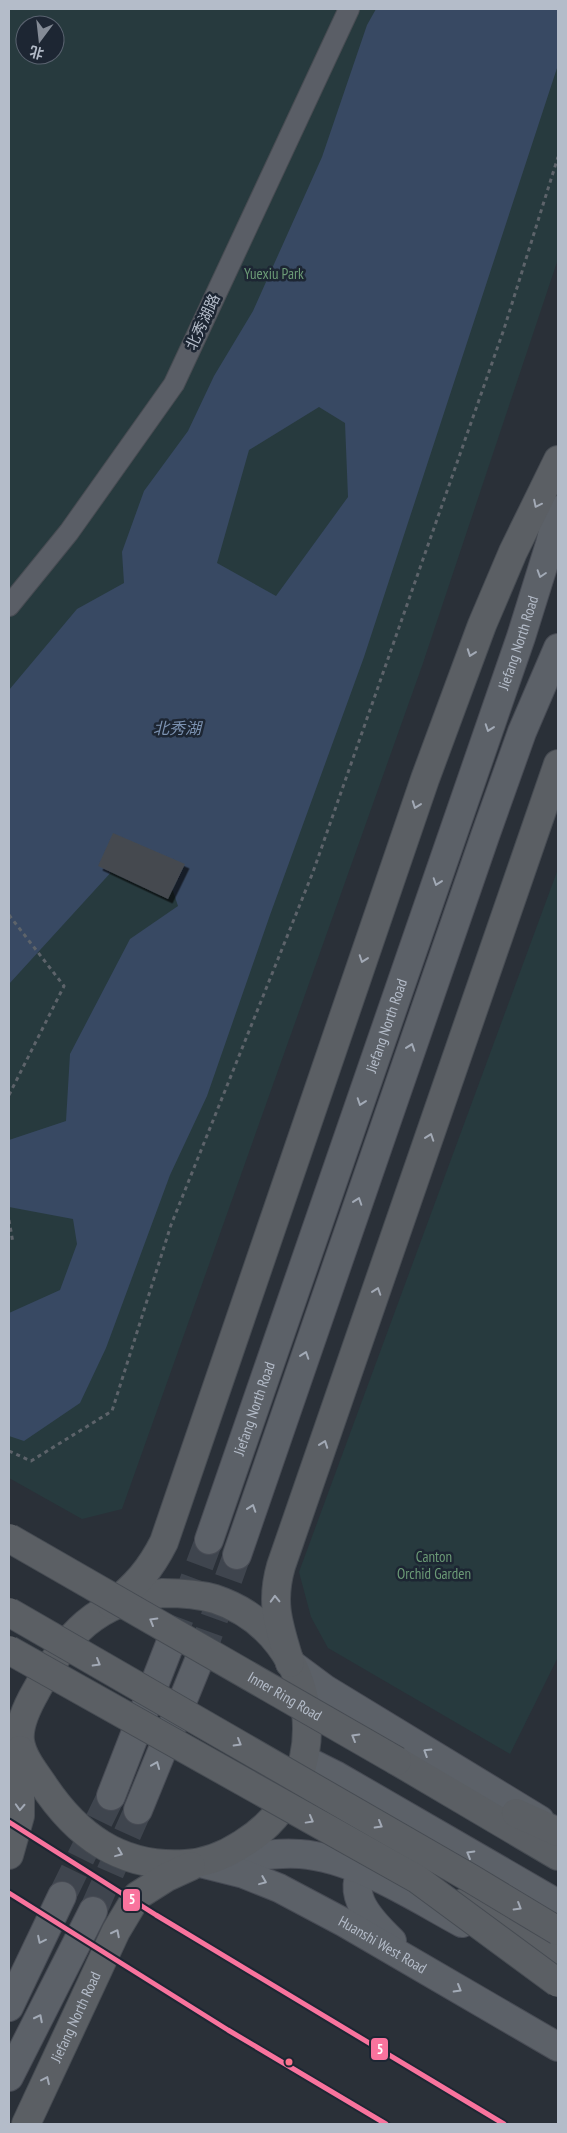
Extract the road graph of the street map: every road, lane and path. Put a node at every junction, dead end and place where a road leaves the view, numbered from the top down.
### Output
1 (349, 9) edge
2 (558, 157) edge
3 (558, 460) edge
4 (558, 510) edge
5 (9, 606) edge
6 (558, 648) edge
7 (558, 764) edge
8 (9, 915) edge
9 (9, 1095) edge
10 (9, 1220) edge
11 (13, 1243) dead end
12 (9, 1451) edge
13 (9, 1538) edge
14 (209, 1540) tunnel mouth
15 (9, 1545) edge
16 (237, 1554) tunnel mouth
17 (112, 1605) junction
18 (9, 1612) edge
19 (170, 1644) tunnel mouth
20 (9, 1650) edge
21 (200, 1658) tunnel mouth
22 (290, 1663) junction
23 (14, 1733) edge
24 (305, 1760) junction
25 (397, 1761) junction
26 (111, 1796) tunnel mouth
27 (138, 1810) tunnel mouth
28 (558, 1832) edge
29 (435, 1833) junction
30 (9, 1855) edge
31 (558, 1856) edge
32 (200, 1862) junction
33 (362, 1871) junction
34 (417, 1879) junction
35 (62, 1896) tunnel mouth
36 (558, 1904) edge
37 (93, 1911) tunnel mouth
38 (558, 1931) edge
39 (558, 1952) edge
40 (416, 1964) junction
41 (558, 1976) edge
42 (558, 1984) edge
43 (9, 2007) edge
44 (520, 2024) junction
45 (558, 2027) edge
46 (558, 2047) edge
47 (9, 2077) edge
48 (26, 2124) edge

1 - 5 lane, 北秀湖路
2 - 12 path
3 -> 17 highway
4 -> 14 main road, Jiefang North Road
16 -> 6 main road, Jiefang North Road
22 -> 7 highway
8 - 9 path
10 - 11 path
25 -> 13 highway, Inner Ring Road, bridge
15 - 17 highway
17 - 22 highway
17 - 23 highway
18 -> 38 highway, bridge
19 - 26 main road
20 -> 34 highway, bridge
27 -> 21 main road
22 - 24 highway, Jiefang North Road
28 -> 22 main road
23 -> 30 highway
23 -> 32 highway
24 - 29 main road
24 - 32 highway, Jiefang North Road
25 - 28 highway
25 - 31 highway, Inner Ring Road
29 - 33 main road
36 -> 29 main road
32 - 33 main road
32 -> 40 main road, Huanshi West Road
48 -> 32 highway, Jiefang North Road
33 - 40 main road
33 - 41 main road
34 - 39 highway, bridge
34 - 42 highway, bridge
35 -> 43 main road
47 -> 37 main road
40 -> 44 main road, Huanshi West Road
44 - 45 main road
44 - 46 main road, Huanshi West Road

